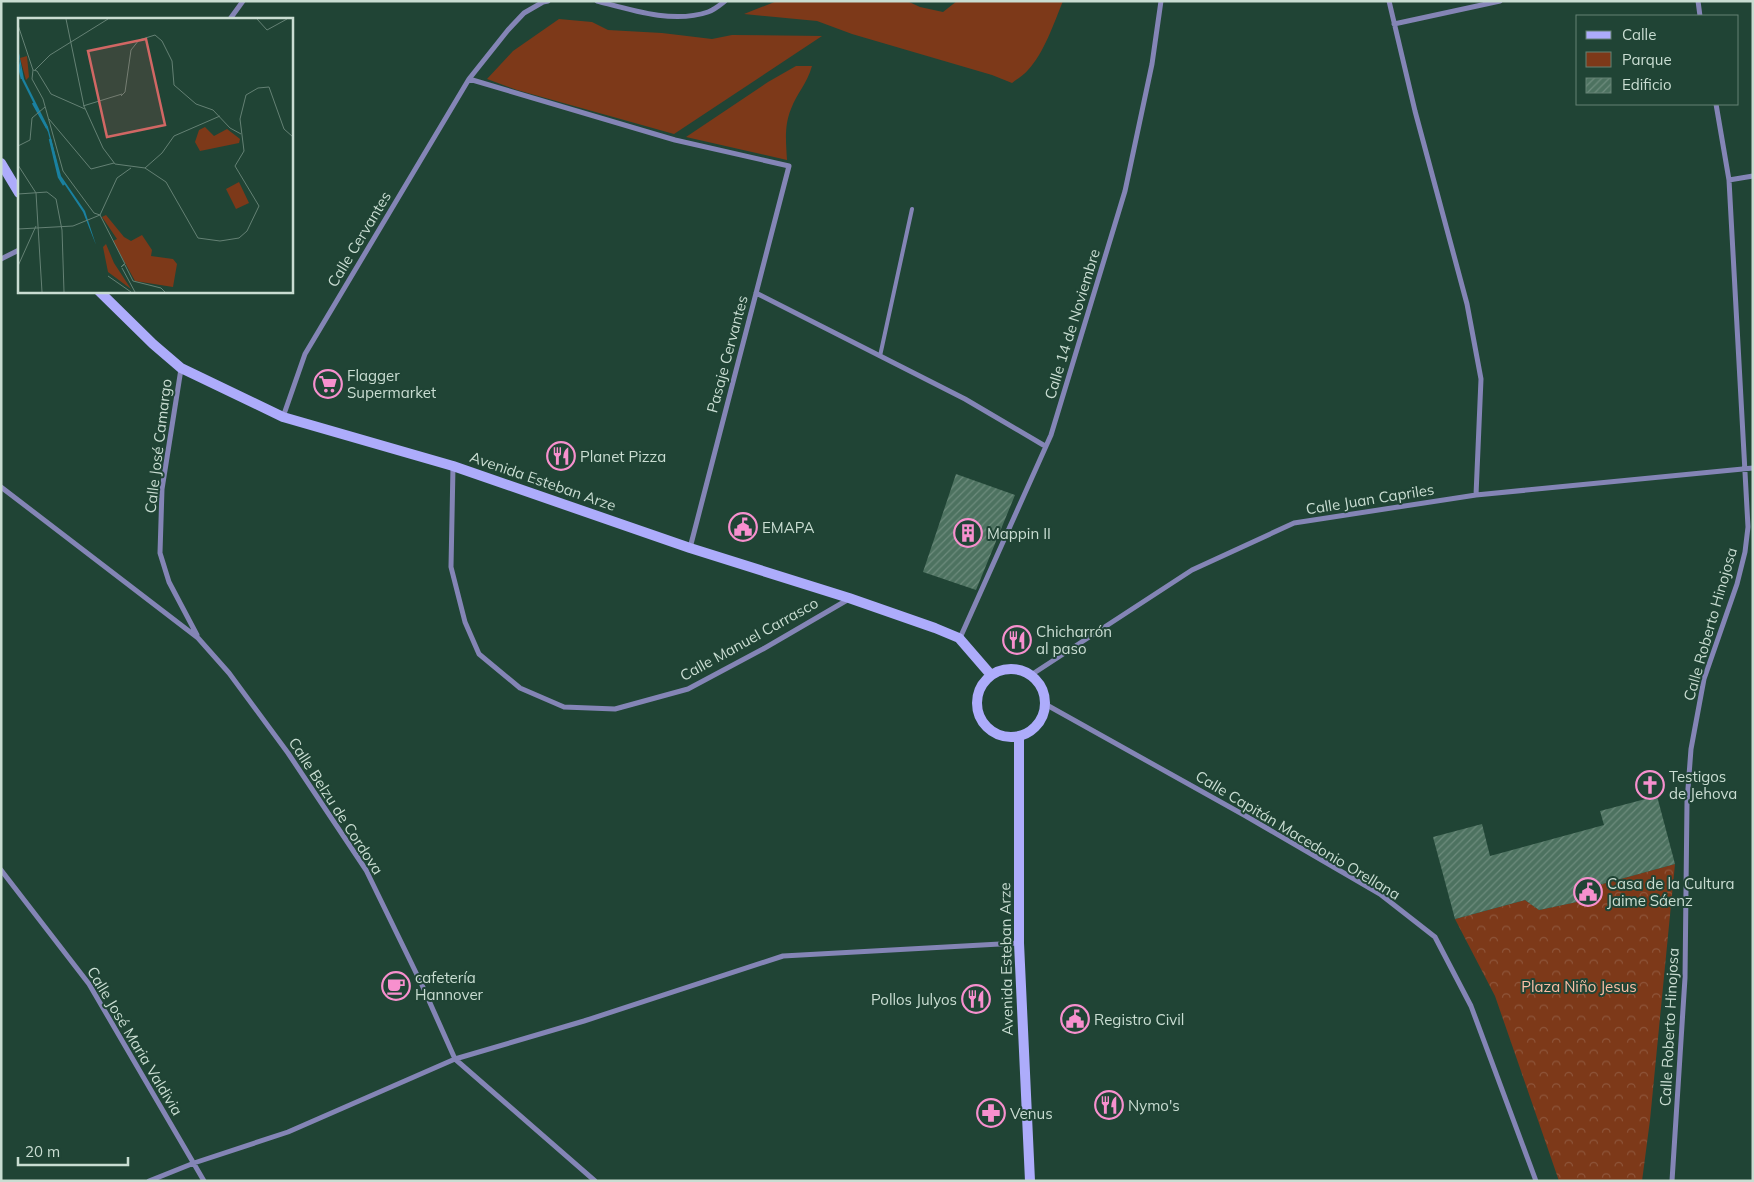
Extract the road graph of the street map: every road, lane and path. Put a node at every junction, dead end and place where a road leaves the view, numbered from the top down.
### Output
1 (243, 1) edge
2 (548, 1) edge
3 (596, 1) edge
4 (725, 1) edge
5 (1161, 1) edge
6 (1389, 1) edge
7 (1500, 1) edge
8 (1698, 1) edge
9 (1700, 15) edge
10 (231, 18) edge
11 (1394, 24) junction
12 (469, 79) junction
13 (1716, 105) edge
14 (1, 163) edge
15 (1753, 176) edge
16 (1729, 180) junction
17 (18, 192) edge
18 (912, 209) dead end
19 (18, 250) edge
20 (1, 258) edge
21 (100, 292) edge
22 (756, 293) junction
23 (880, 356) junction
24 (181, 368) junction
25 (283, 417) junction
26 (1046, 446) junction
27 (453, 466) junction
28 (1746, 468) junction
29 (1753, 468) edge
30 (1, 488) edge
31 (1476, 495) junction
32 (690, 548) junction
33 (849, 598) junction
34 (198, 638) junction
35 (959, 638) junction
36 (991, 675) junction
37 (1030, 675) junction
38 (1045, 704) junction
39 (1019, 737) junction
40 (1, 870) edge
41 (1019, 943) junction
42 (455, 1060) junction
43 (194, 1163) junction
44 (149, 1181) edge
45 (204, 1181) edge
46 (595, 1181) edge
47 (1030, 1181) edge
48 (1536, 1181) edge
49 (1672, 1181) edge

1 - 10 street
2 - 12 street, Calle Cervantes
3 - 4 street
5 - 26 street, Calle 14 de Noviembre
6 - 11 street
7 - 11 street
8 - 9 street
11 - 31 street
12 - 22 street, Pasaje Cervantes
12 - 25 street, Calle Cervantes
13 - 16 street, Calle Roberto Hinojosa
14 - 17 main road
15 - 16 street
16 - 28 street, Calle Roberto Hinojosa
18 - 23 lane
19 - 20 street
21 - 24 main road, Avenida Esteban Arze
22 - 23 street
22 - 32 street, Pasaje Cervantes
23 - 26 street
24 - 25 main road, Avenida Esteban Arze
24 - 34 street, Calle José Camargo
25 - 27 main road, Avenida Esteban Arze
26 - 35 street, Calle 14 de Noviembre
27 - 32 main road, Avenida Esteban Arze
27 - 33 street, Calle Manuel Carrasco
28 - 29 street, Calle Juan Capriles
28 - 31 street, Calle Juan Capriles
28 - 49 street, Calle Roberto Hinojosa
30 - 34 street, Calle Belzu de Cordova
31 - 37 street, Calle Juan Capriles
32 - 33 main road, Avenida Esteban Arze
33 - 35 main road, Avenida Esteban Arze
34 - 42 street, Calle Belzu de Cordova
35 - 36 main road, Avenida Esteban Arze
36 - 37 main road
36 - 39 main road
37 - 38 main road
38 - 39 main road
38 - 48 street, Calle Capitán Macedonio Orellana
39 - 41 main road, Avenida Esteban Arze
40 - 43 street, Calle José Maria Valdivia
41 - 42 street
41 - 47 main road, Avenida Esteban Arze
42 - 43 street
42 - 46 street, Calle Belzu de Cordova
43 - 44 street
43 - 45 street, Calle José Maria Valdivia

